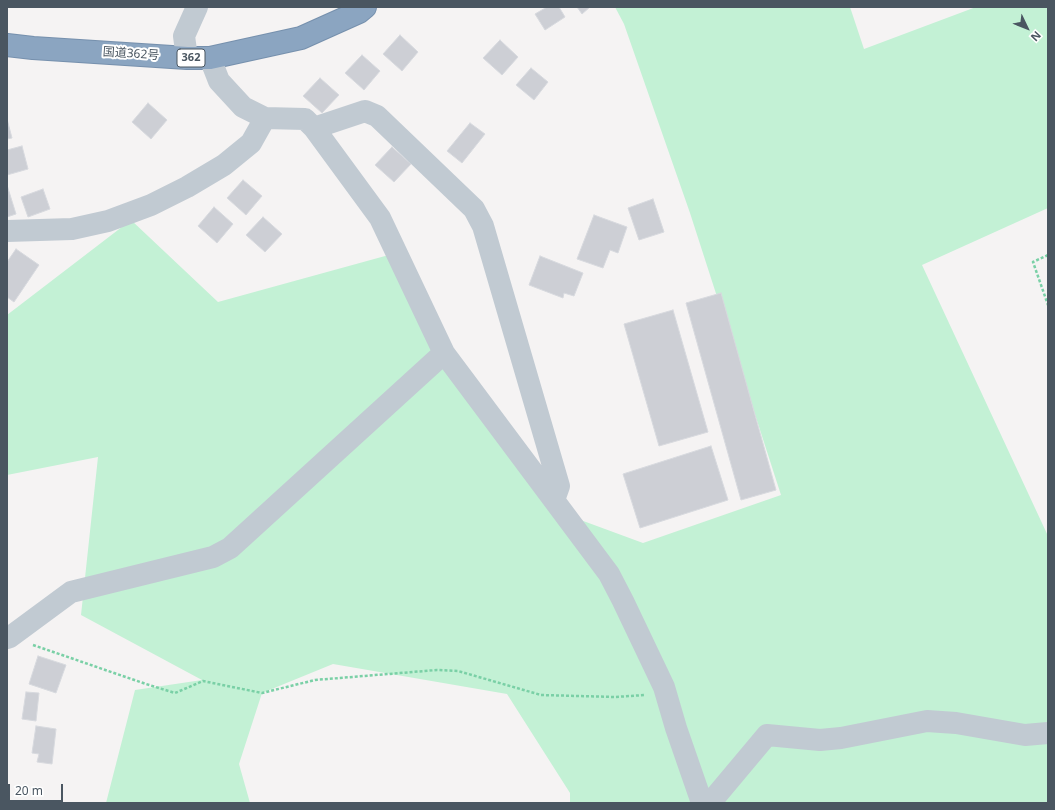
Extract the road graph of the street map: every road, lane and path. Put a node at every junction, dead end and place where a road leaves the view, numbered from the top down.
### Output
1 (196, 7) edge
2 (366, 7) edge
3 (7, 45) edge
4 (186, 58) junction
5 (210, 58) junction
6 (265, 118) junction
7 (314, 128) junction
8 (7, 231) edge
9 (1048, 255) edge
10 (1048, 305) edge
11 (444, 353) junction
12 (554, 500) junction
13 (8, 638) edge
14 (666, 693) junction
15 (1048, 733) edge
16 (702, 803) edge
17 (710, 803) edge

1 - 4 street
2 - 5 highway, 国道362号 / 362
3 - 4 highway, 国道362号 / 362
4 - 5 highway, 国道362号 / 362
5 - 6 street
6 - 7 street
6 - 8 street
7 - 11 street
7 - 12 street
9 - 10 path
11 - 12 street
11 - 13 street
12 - 14 street
13 - 14 path
14 - 16 street
15 - 17 street

